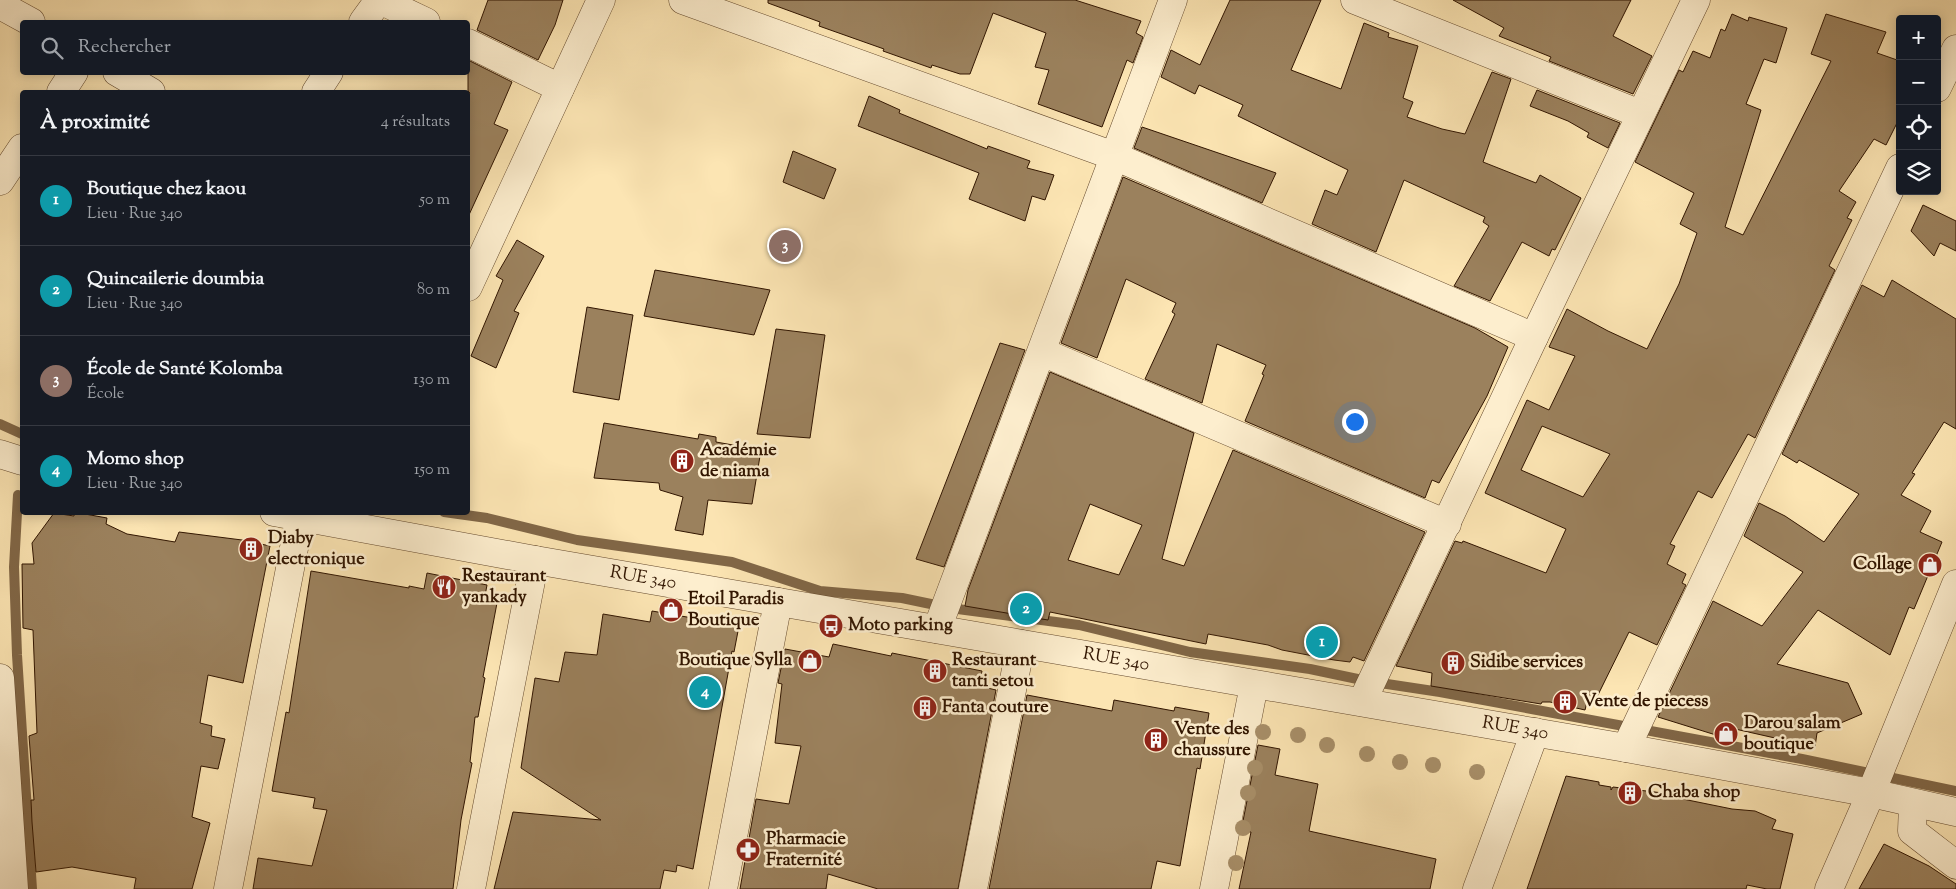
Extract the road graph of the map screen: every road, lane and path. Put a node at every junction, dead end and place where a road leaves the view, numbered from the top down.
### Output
1 (379, 0) edge
2 (601, 0) edge
3 (684, 0) edge
4 (1173, 0) edge
5 (1355, 0) edge
6 (1696, 0) edge
7 (0, 5) edge
8 (1399, 7) edge
9 (27, 20) edge
10 (364, 20) edge
11 (422, 20) edge
12 (470, 44) edge
13 (1956, 49) edge
14 (72, 75) edge
15 (122, 75) edge
16 (327, 75) edge
17 (1941, 80) edge
18 (560, 88) junction
19 (61, 90) edge
20 (148, 90) edge
21 (317, 90) edge
22 (1640, 114) junction
23 (20, 151) edge
24 (1114, 156) junction
25 (1896, 176) edge
26 (0, 180) edge
27 (470, 283) edge
28 (1534, 337) junction
29 (1042, 352) junction
30 (0, 454) edge
31 (20, 460) edge
32 (287, 515) edge
33 (359, 520) edge
34 (1447, 524) junction
35 (535, 560) junction
36 (1956, 584) edge
37 (778, 602) junction
38 (937, 629) junction
39 (1020, 644) junction
40 (0, 678) edge
41 (1254, 685) junction
42 (1362, 702) junction
43 (1535, 732) junction
44 (1626, 748) junction
45 (3, 776) edge
46 (1870, 793) junction
47 (1913, 804) junction
48 (1956, 812) edge
49 (1956, 865) edge
50 (14, 889) edge
51 (228, 889) edge
52 (471, 889) edge
53 (723, 889) edge
54 (973, 889) edge
55 (1214, 889) edge
56 (1477, 889) edge
57 (1829, 889) edge

1 - 10 street
1 - 11 street
2 - 18 street
3 - 24 street
4 - 24 street
5 - 8 street
6 - 22 street
7 - 9 street
8 - 22 street
12 - 18 street
13 - 17 street
14 - 19 street
15 - 20 street
16 - 21 street
18 - 27 street
22 - 28 street
23 - 26 street
24 - 28 street
24 - 29 street
25 - 44 street
28 - 34 street
29 - 34 street
29 - 38 street
30 - 31 street
32 - 33 street, RUE 340
32 - 51 street
33 - 35 street, RUE 340
34 - 42 street
35 - 37 street, RUE 340
35 - 52 street
36 - 46 street
37 - 38 street, RUE 340
37 - 53 street
38 - 39 street, RUE 340
39 - 41 street, RUE 340
39 - 54 street
40 - 45 street
41 - 42 street, RUE 340
41 - 55 street
42 - 43 street, RUE 340
43 - 44 street, RUE 340
43 - 56 street
44 - 46 street, RUE 340
45 - 50 street
46 - 47 street, RUE 340
46 - 57 street
47 - 48 street, RUE 340
47 - 49 street

